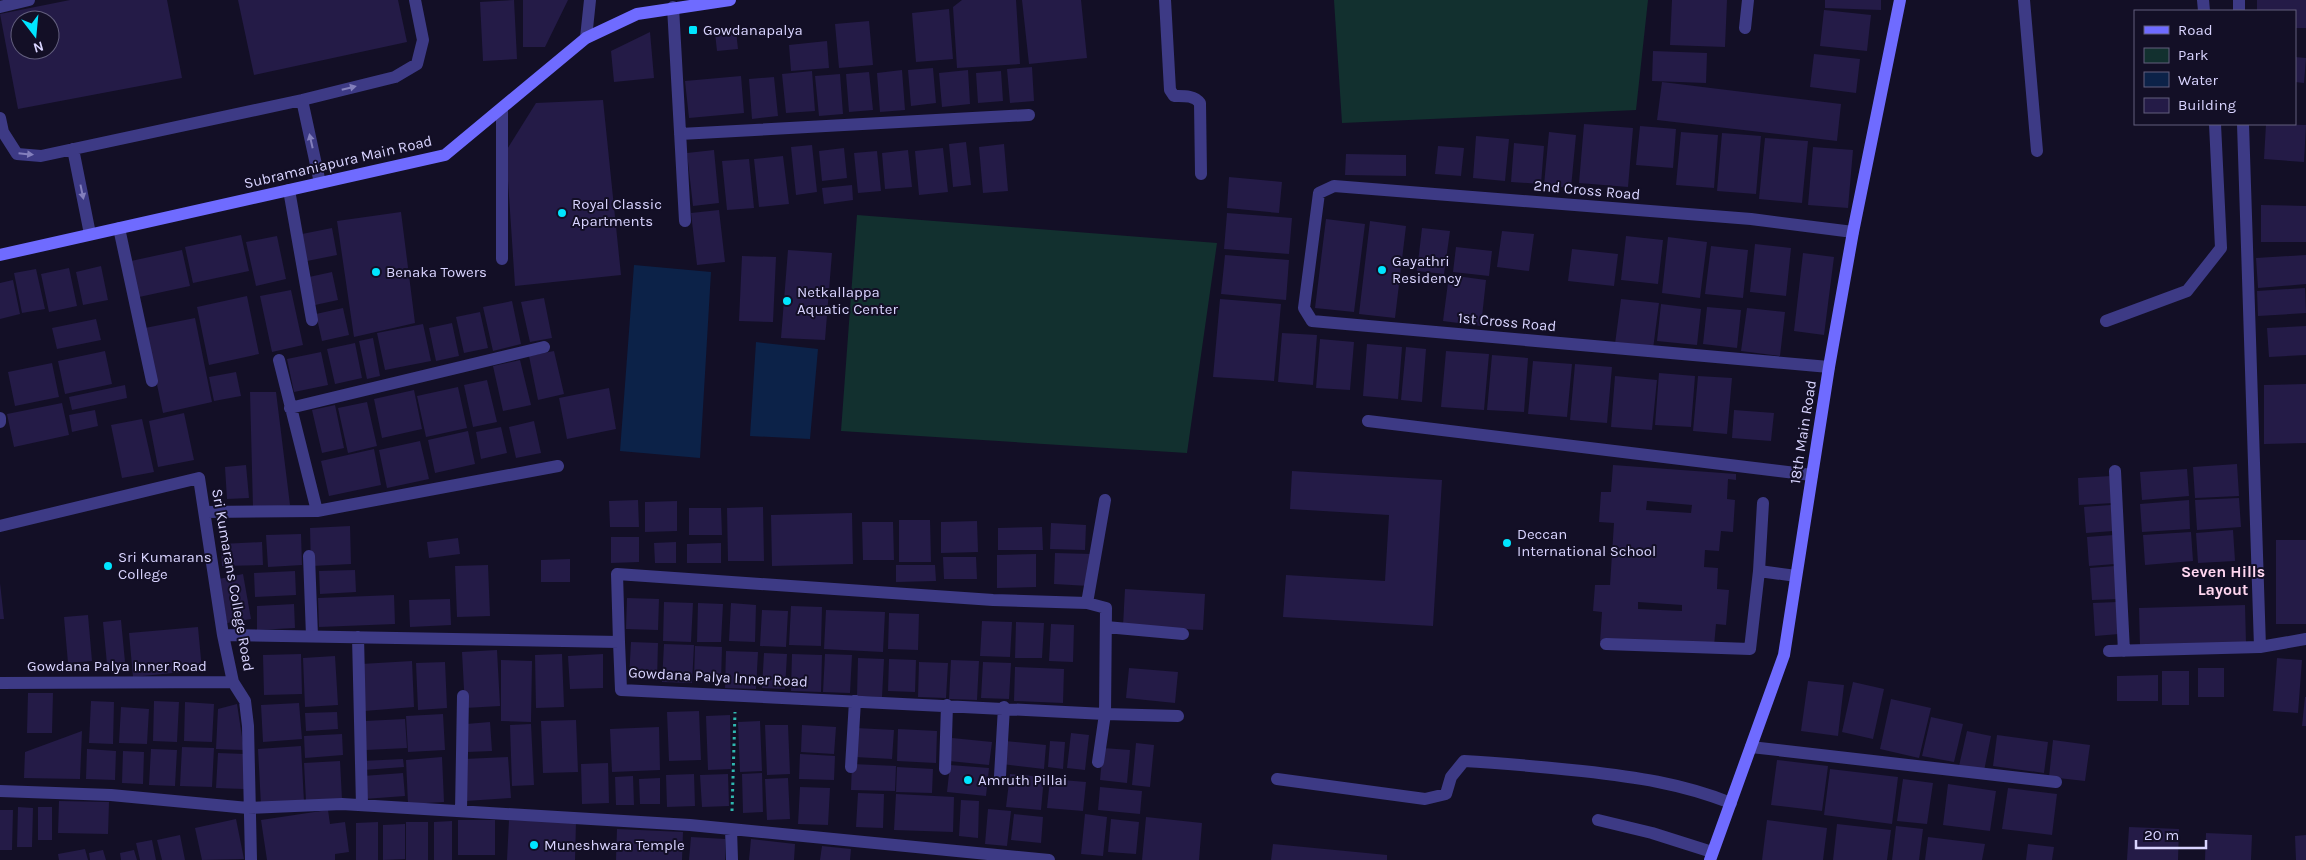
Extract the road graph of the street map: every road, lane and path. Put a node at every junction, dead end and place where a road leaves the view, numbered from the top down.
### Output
1 (29, 0) edge
2 (414, 0) edge
3 (590, 0) edge
4 (730, 0) edge
5 (1166, 0) edge
6 (1748, 0) edge
7 (1900, 0) edge
8 (2024, 0) edge
9 (0, 7) edge
10 (673, 7) junction
11 (1745, 28) dead end
12 (586, 38) junction
13 (302, 100) junction
14 (502, 108) junction
15 (1030, 115) dead end
16 (0, 118) edge
17 (2215, 125) edge
18 (2243, 125) edge
19 (680, 134) junction
20 (73, 149) junction
21 (2037, 151) dead end
22 (1201, 174) dead end
23 (320, 183) junction
24 (289, 190) junction
25 (1318, 193) joint
26 (685, 221) dead end
27 (119, 228) junction
28 (1853, 232) junction
29 (90, 234) junction
30 (0, 255) edge
31 (502, 258) dead end
32 (312, 320) dead end
33 (2106, 321) dead end
34 (544, 346) dead end
35 (279, 360) dead end
36 (1829, 367) junction
37 (152, 381) dead end
38 (290, 408) junction
39 (1368, 422) dead end
40 (558, 466) dead end
41 (2115, 471) dead end
42 (1812, 475) junction
43 (1104, 500) dead end
44 (1763, 503) dead end
45 (317, 511) junction
46 (205, 512) junction
47 (0, 526) edge
48 (309, 556) dead end
49 (1759, 571) junction
50 (1796, 576) junction
51 (1087, 603) junction
52 (1106, 627) junction
53 (1183, 634) dead end
54 (223, 635) junction
55 (312, 636) junction
56 (358, 637) junction
57 (2306, 639) edge
58 (619, 642) junction
59 (1606, 644) dead end
60 (2260, 647) junction
61 (2109, 651) dead end
62 (2124, 651) junction
63 (233, 682) junction
64 (0, 683) edge
65 (735, 695) junction
66 (463, 696) dead end
67 (855, 701) junction
68 (948, 705) junction
69 (1004, 708) junction
70 (1105, 714) junction
71 (1178, 716) dead end
72 (1750, 748) junction
73 (1098, 762) dead end
74 (851, 767) dead end
75 (946, 769) dead end
76 (1000, 776) dead end
77 (1277, 779) dead end
78 (2056, 782) dead end
79 (0, 790) edge
80 (1731, 803) junction
81 (362, 805) junction
82 (248, 808) junction
83 (462, 811) junction
84 (1598, 820) dead end
85 (731, 829) junction
86 (1711, 856) edge
87 (251, 860) edge
88 (732, 860) edge
89 (1050, 860) edge

1 - 9 street
13 -> 2 street
3 - 12 street
4 - 10 street, Subramaniapura Main Road
5 - 22 street
6 - 11 street
7 - 28 street, 18th Main Road
8 - 21 street
10 - 12 street, Subramaniapura Main Road
10 - 19 street
12 - 14 street, Subramaniapura Main Road
13 - 20 street
23 -> 13 street
14 - 23 street, Subramaniapura Main Road
14 - 31 street
15 - 19 street
16 -> 20 street
17 - 33 street
18 - 60 street
19 - 26 street
20 -> 29 street
23 - 24 street, Subramaniapura Main Road
24 - 27 street, Subramaniapura Main Road
24 - 32 street
25 - 28 street, 2nd Cross Road
25 - 36 street, 1st Cross Road
27 - 29 street, Subramaniapura Main Road
27 - 37 street
28 - 36 street, 18th Main Road
29 - 30 street, Subramaniapura Main Road
34 - 38 street
35 - 38 street
36 - 42 street, 18th Main Road
38 - 45 street
39 - 42 street
40 - 45 street
41 - 62 street
42 - 50 street, 18th Main Road
43 - 51 street
44 - 49 street
45 - 46 street
46 - 47 street, Sri Kumarans College Road
46 - 54 street, Sri Kumarans College Road
48 - 55 street
49 - 50 street
49 - 59 street
50 - 72 street, 18th Main Road
51 - 52 street
51 - 58 street
52 - 53 street
52 - 70 street
54 - 55 street
54 - 63 street, Sri Kumarans College Road
55 - 56 street
56 - 58 street
56 - 81 street
57 - 60 street
58 - 65 street, Gowdana Palya Inner Road
60 - 62 street
61 - 62 street
63 - 64 street, Gowdana Palya Inner Road
63 - 82 street, Sri Kumarans College Road
65 - 67 street, Gowdana Palya Inner Road
65 - 85 path
66 - 83 street
67 - 68 street, Gowdana Palya Inner Road
67 - 74 street
68 - 69 street, Gowdana Palya Inner Road
68 - 75 street
69 - 70 street, Gowdana Palya Inner Road
69 - 76 street
70 - 71 street, Gowdana Palya Inner Road
70 - 73 street
72 - 78 street
72 - 80 street, 18th Main Road
77 - 80 street
79 - 82 street
80 - 86 street, 18th Main Road
81 - 82 street
81 - 83 street
82 - 87 street, Sri Kumarans College Road
83 - 85 street
84 - 86 street
85 - 88 street
85 - 89 street

